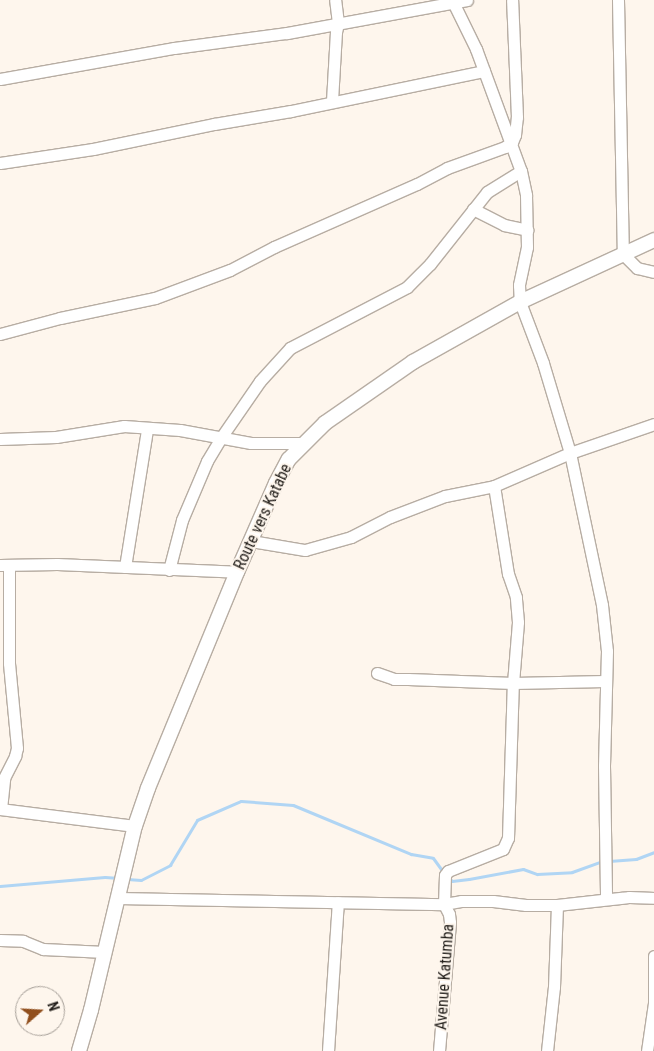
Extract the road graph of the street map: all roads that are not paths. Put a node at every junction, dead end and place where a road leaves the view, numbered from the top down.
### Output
1 (335, 0) edge
2 (452, 0) edge
3 (468, 0) edge
4 (512, 0) edge
5 (618, 0) edge
6 (338, 23) junction
7 (484, 71) junction
8 (0, 79) edge
9 (332, 101) junction
10 (512, 142) junction
11 (0, 163) edge
12 (521, 171) junction
13 (473, 209) junction
14 (527, 230) junction
15 (654, 240) edge
16 (622, 254) junction
17 (654, 272) edge
18 (520, 302) junction
19 (0, 334) edge
20 (654, 424) edge
21 (147, 429) junction
22 (220, 439) junction
23 (0, 440) edge
24 (303, 443) junction
25 (570, 453) junction
26 (494, 486) junction
27 (251, 541) junction
28 (5, 565) edge
29 (124, 567) junction
30 (169, 570) junction
31 (237, 572) junction
32 (377, 673) dead end
33 (605, 681) junction
34 (513, 683) junction
35 (1, 809) edge
36 (135, 826) junction
37 (119, 893) junction
38 (606, 898) junction
39 (654, 898) edge
40 (338, 902) junction
41 (444, 904) junction
42 (557, 905) junction
43 (0, 940) edge
44 (105, 952) junction
45 (654, 956) edge
46 (79, 1051) edge
47 (328, 1051) edge
48 (439, 1051) edge
49 (547, 1051) edge
50 (647, 1051) edge

1 - 6 street
2 - 3 street
2 - 6 street
2 - 7 street
4 - 10 street
5 - 16 street
6 - 8 street
6 - 9 street
7 - 9 street
7 - 10 street
9 - 11 street
10 - 12 street
10 - 19 street
12 - 13 street
12 - 14 street
13 - 14 street
13 - 22 street
14 - 18 street
15 - 16 street, Route vers Katabe
16 - 17 street
16 - 18 street, Route vers Katabe
18 - 24 street, Route vers Katabe
18 - 25 street
20 - 25 street
21 - 22 street
21 - 23 street
21 - 29 street
22 - 24 street
22 - 30 street
24 - 27 street, Route vers Katabe
25 - 26 street
25 - 33 street
26 - 27 street
26 - 34 street
27 - 31 street, Route vers Katabe
28 - 29 street
28 - 35 street
29 - 30 street
30 - 31 street
31 - 36 street, Route vers Katabe
32 - 34 street
33 - 34 street
33 - 38 street
34 - 41 street, Avenue Katumba
35 - 36 street
36 - 37 street, Route vers Katabe
37 - 40 street
37 - 44 street, Route vers Katabe
38 - 39 street
38 - 42 street
40 - 41 street
40 - 47 street
41 - 42 street
41 - 48 street, Avenue Katumba
42 - 49 street
43 - 44 street
44 - 46 street, Route vers Katabe
45 - 50 street

